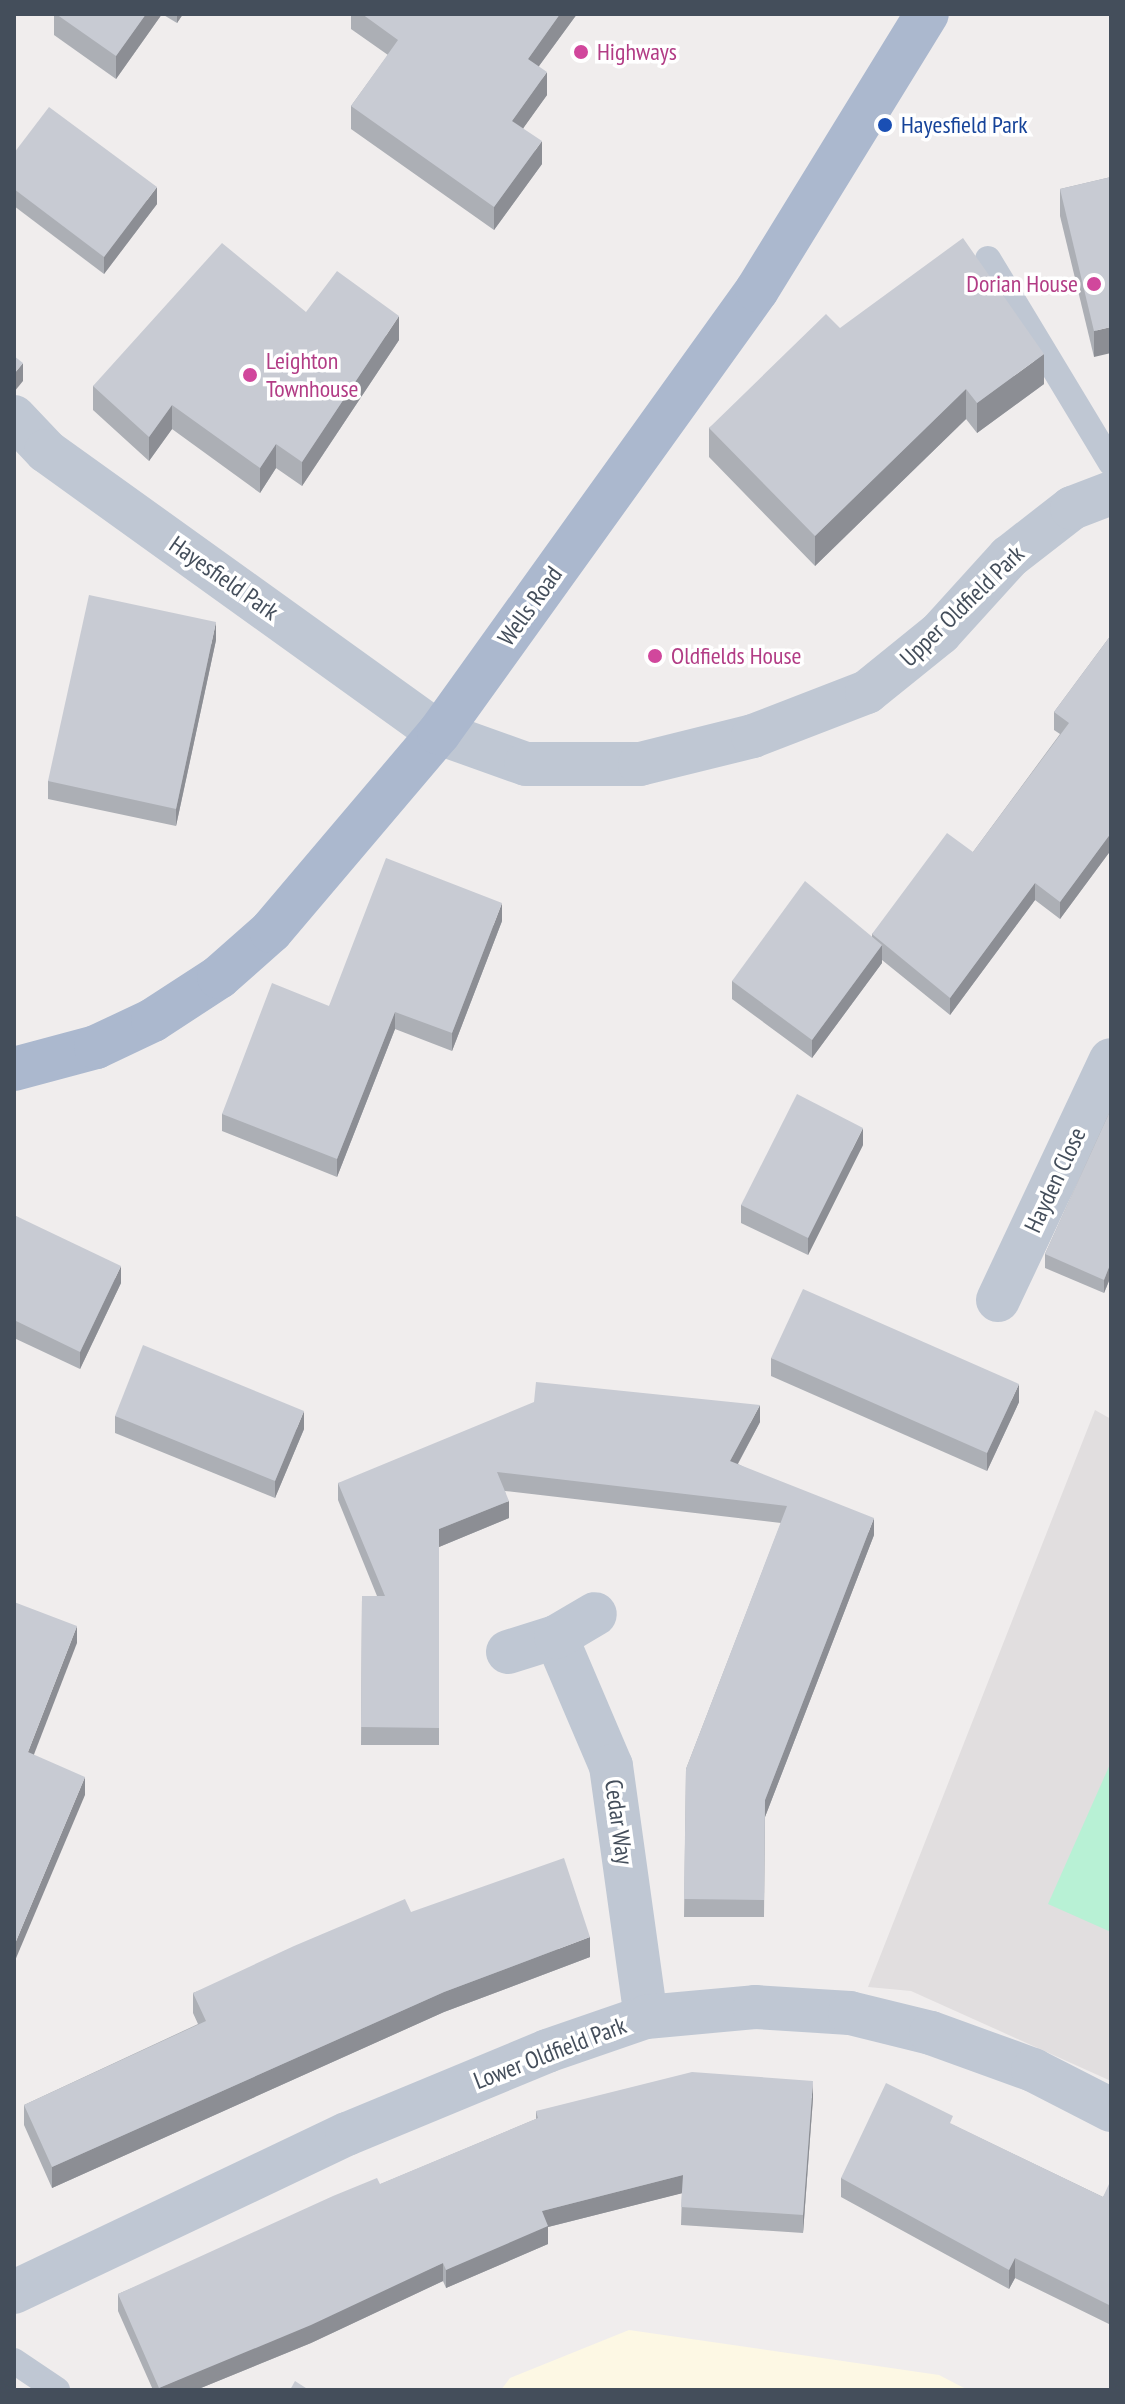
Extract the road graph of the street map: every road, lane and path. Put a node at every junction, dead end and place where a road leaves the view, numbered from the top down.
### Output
1 (927, 14) edge
2 (988, 259) dead end
3 (14, 417) edge
4 (1111, 463) edge
5 (1111, 493) edge
6 (439, 733) junction
7 (1111, 1060) edge
8 (14, 1069) edge
9 (994, 1301) dead end
10 (595, 1614) dead end
11 (556, 1637) junction
12 (508, 1652) dead end
13 (646, 2017) junction
14 (1111, 2110) edge
15 (14, 2292) edge
16 (14, 2361) edge
17 (57, 2390) edge

1 - 6 main road, Wells Road
2 - 4 lane
3 - 6 street, Hayesfield Park
5 - 6 street, Upper Oldfield Park
6 - 8 main road, Wells Road
7 - 9 street, Hayden Close
10 - 11 street
11 - 12 street
11 - 13 street, Cedar Way
13 - 14 street, Lower Oldfield Park
13 - 15 street, Lower Oldfield Park
16 - 17 lane

